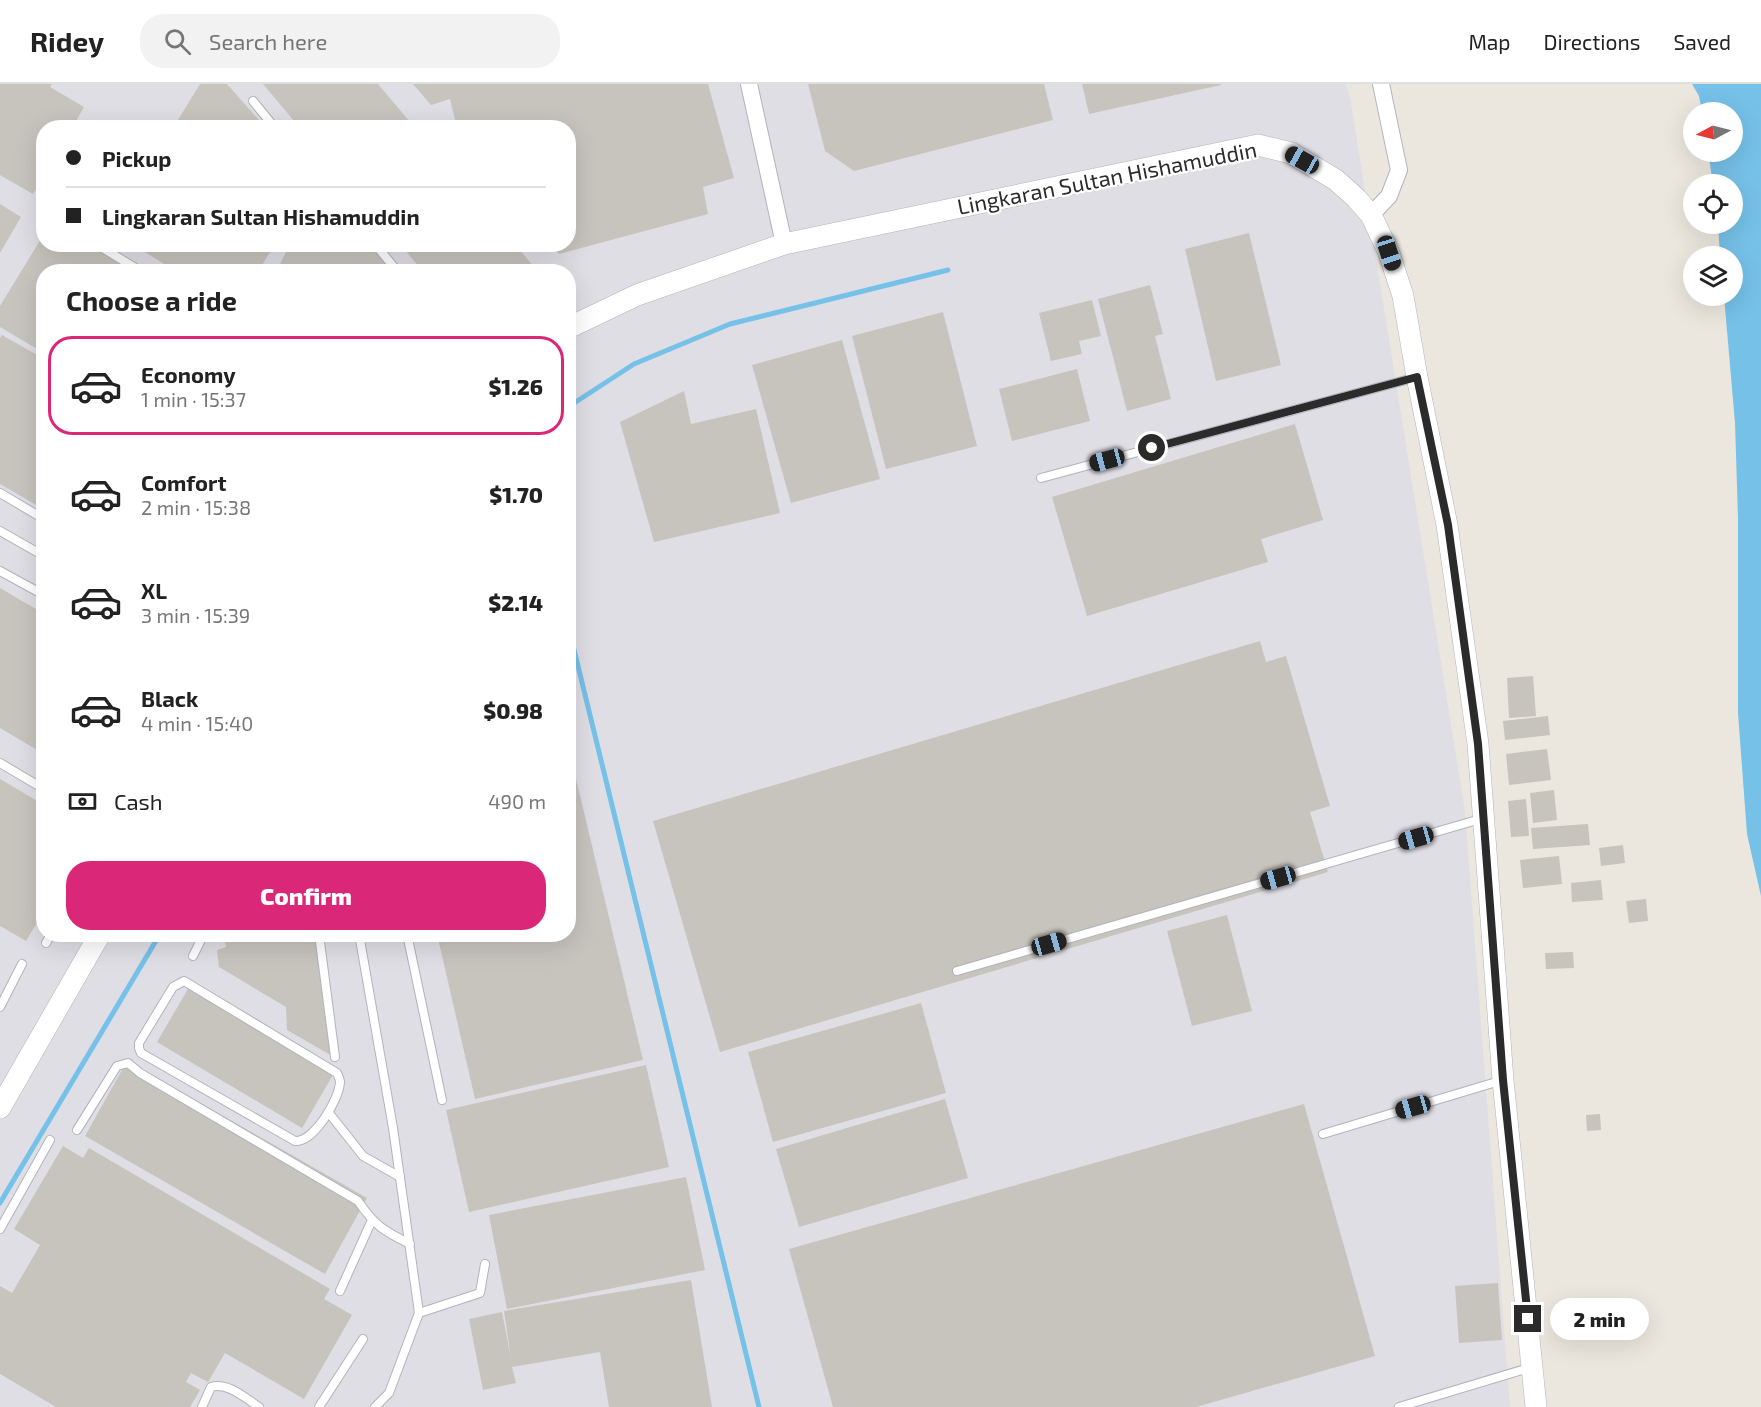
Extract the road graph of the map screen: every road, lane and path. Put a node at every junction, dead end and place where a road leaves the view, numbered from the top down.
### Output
1 (749, 84) edge
2 (1381, 84) edge
3 (253, 101) dead end
4 (268, 120) edge
5 (1371, 215) junction
6 (784, 244) junction
7 (109, 252) edge
8 (382, 252) edge
9 (129, 264) edge
10 (391, 264) edge
11 (576, 324) edge
12 (1417, 377) junction
13 (1041, 478) dead end
14 (0, 492) edge
15 (36, 514) edge
16 (0, 531) edge
17 (36, 551) edge
18 (0, 571) edge
19 (36, 591) edge
20 (0, 763) edge
21 (36, 784) edge
22 (1484, 818) junction
23 (95, 942) edge
24 (200, 942) edge
25 (320, 942) edge
26 (360, 942) edge
27 (409, 942) edge
28 (193, 956) dead end
29 (22, 964) dead end
30 (957, 971) dead end
31 (0, 1007) edge
32 (335, 1058) dead end
33 (1503, 1080) junction
34 (442, 1100) dead end
35 (0, 1108) edge
36 (329, 1113) junction
37 (77, 1130) dead end
38 (1323, 1134) dead end
39 (50, 1140) dead end
40 (400, 1177) junction
41 (372, 1220) junction
42 (0, 1229) edge
43 (410, 1244) junction
44 (485, 1264) dead end
45 (340, 1291) dead end
46 (419, 1313) junction
47 (363, 1339) dead end
48 (1533, 1367) junction
49 (202, 1407) edge
50 (259, 1407) edge
51 (319, 1407) edge
52 (375, 1407) edge
53 (1399, 1407) edge
54 (1536, 1407) edge

1 - 6 street
2 - 5 street
3 - 4 lane
5 - 6 street, Lingkaran Sultan Hishamuddin
5 - 12 street, Lingkaran Sultan Hishamuddin
6 - 11 street, Lingkaran Sultan Hishamuddin
7 - 9 lane
8 - 10 lane
12 - 13 lane
12 - 22 street, Lingkaran Sultan Hishamuddin
14 - 15 lane
16 - 17 lane
18 - 19 lane
20 - 21 lane
22 - 30 lane
22 - 33 street, Lingkaran Sultan Hishamuddin
23 - 35 street
24 - 28 lane
25 - 32 lane
26 - 40 lane
27 - 34 lane
29 - 31 lane
33 - 38 lane
33 - 48 street, Lingkaran Sultan Hishamuddin
36 - 36 lane
36 - 40 lane
37 - 41 lane
39 - 42 lane
40 - 43 lane
41 - 43 lane
41 - 45 lane
43 - 46 lane
44 - 46 lane
46 - 52 lane
47 - 51 lane
48 - 53 lane
48 - 54 street, Lingkaran Sultan Hishamuddin
49 - 50 lane

